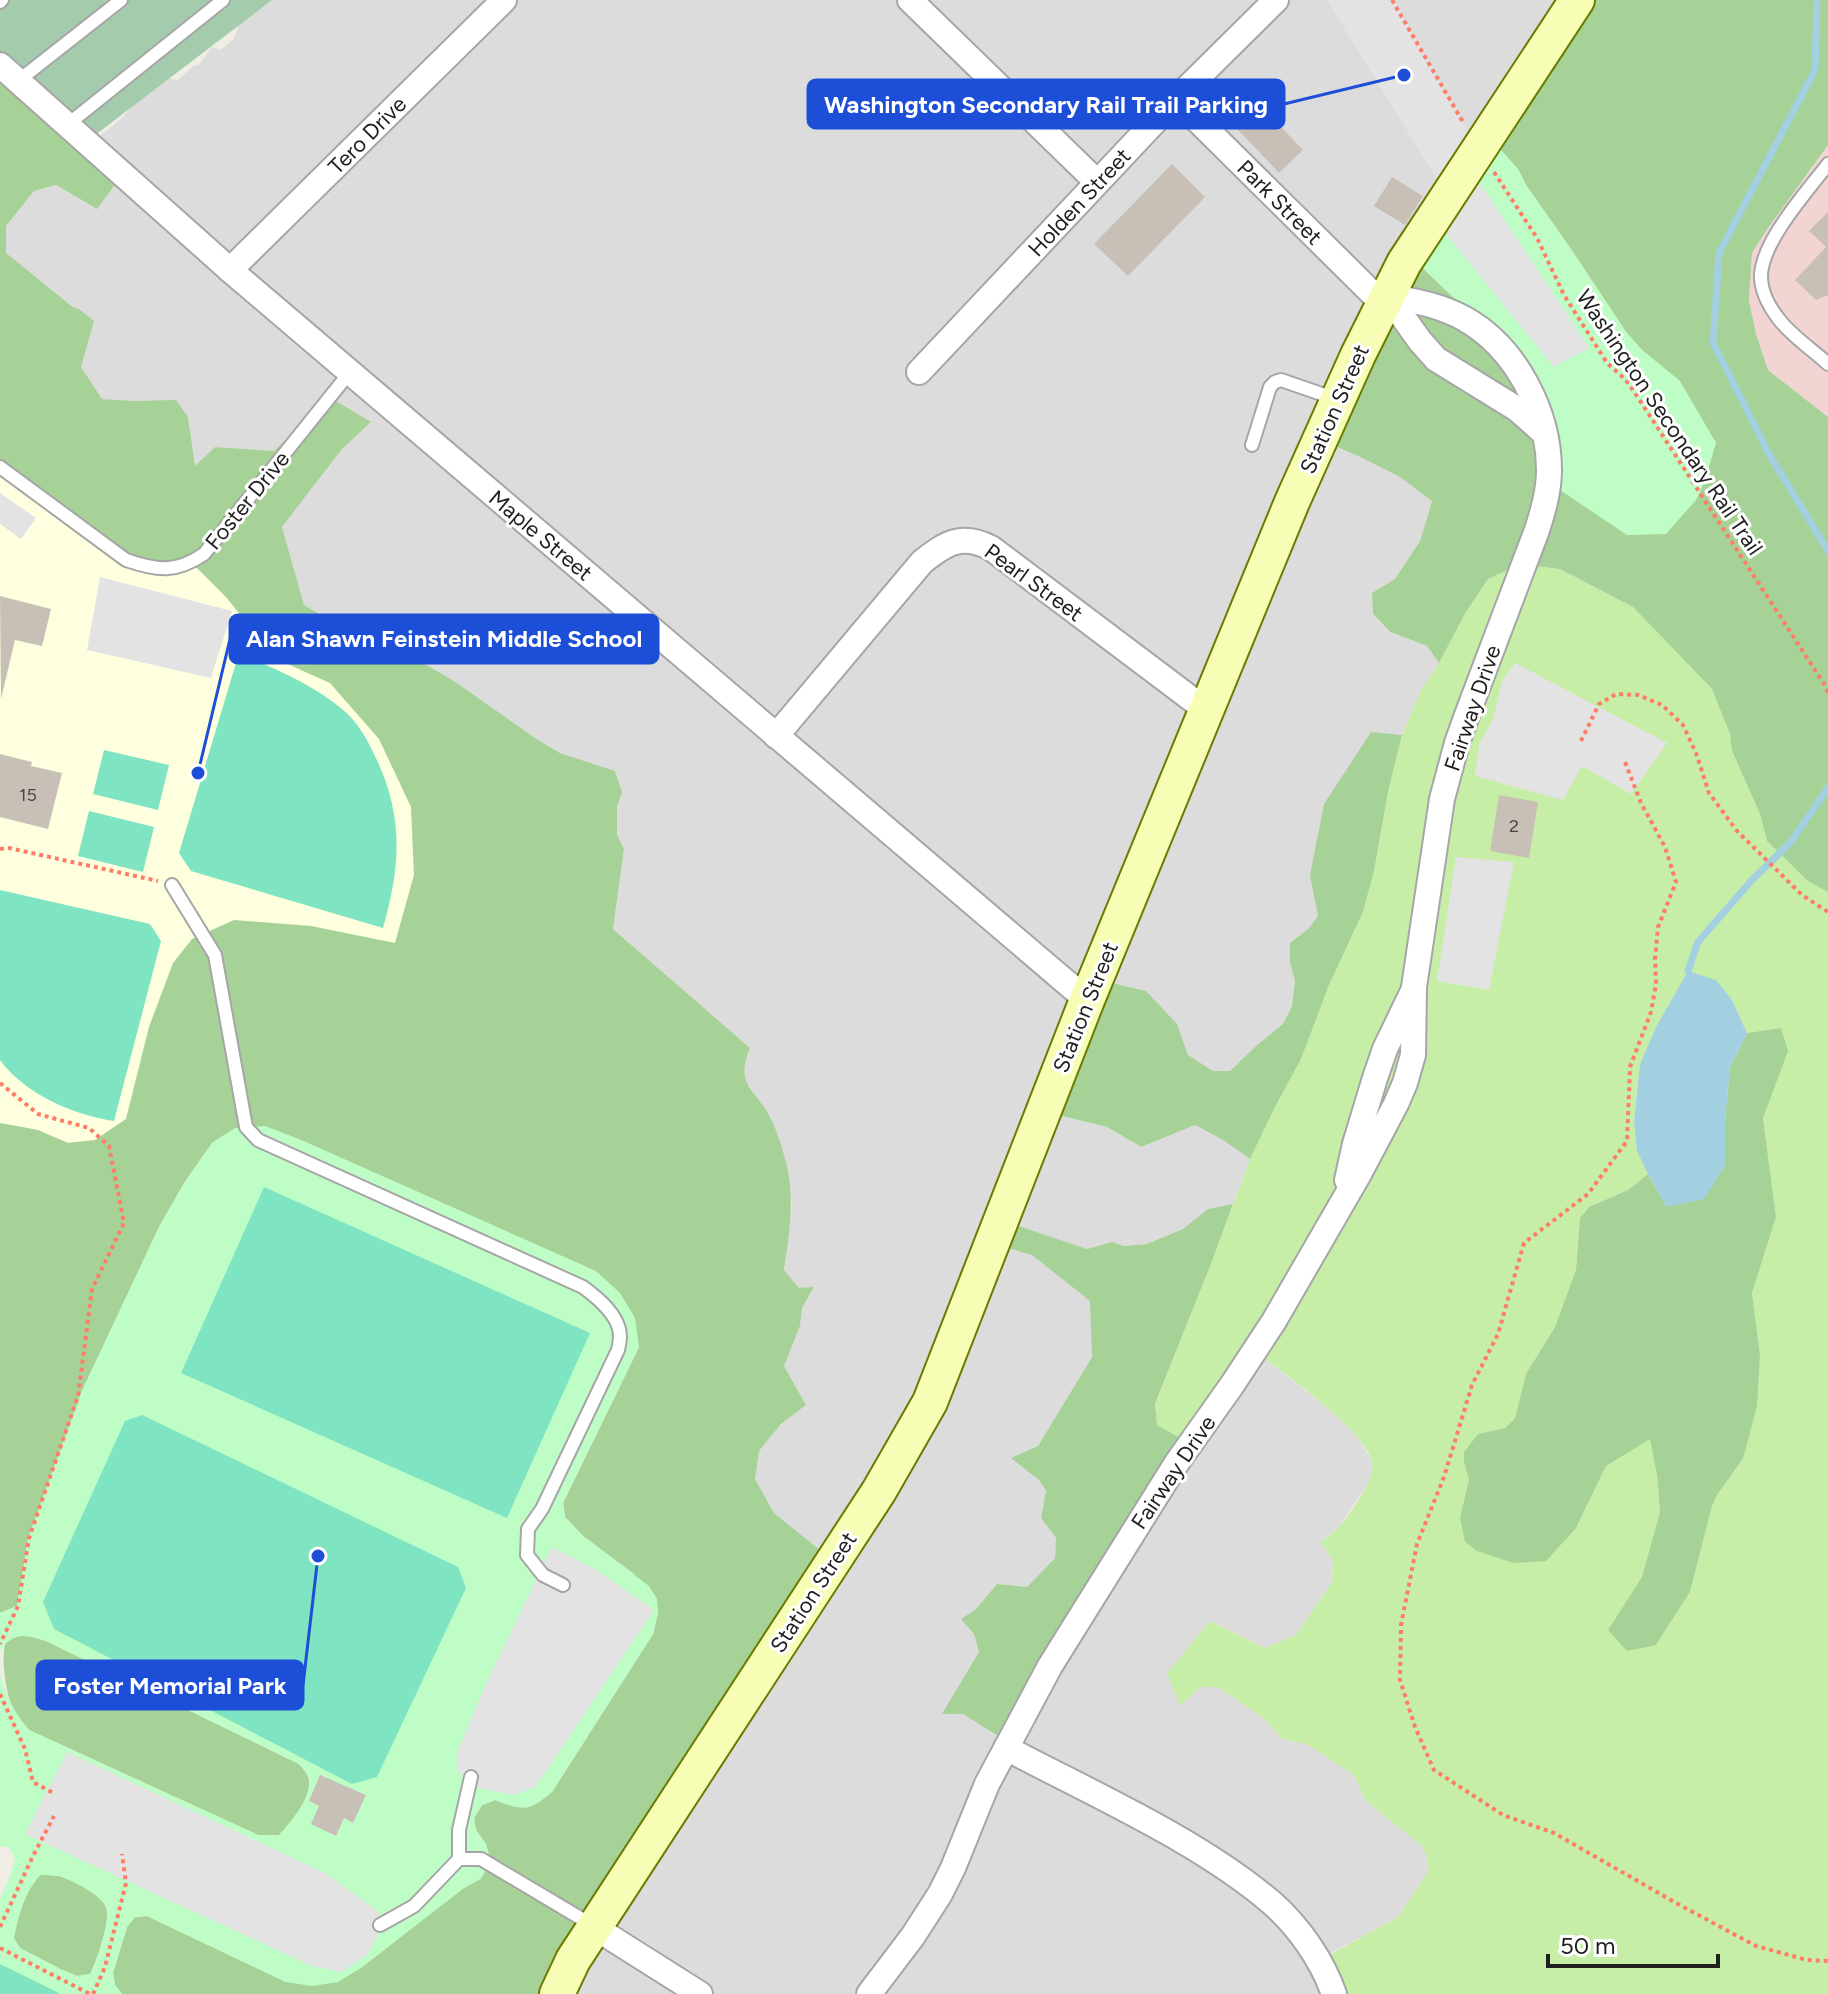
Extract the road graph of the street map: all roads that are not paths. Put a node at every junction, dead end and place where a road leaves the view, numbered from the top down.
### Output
1 (121, 0) edge
2 (223, 0) edge
3 (504, 0) edge
4 (910, 0) edge
5 (1276, 0) edge
6 (1577, 0) edge
7 (9, 73) edge
8 (1176, 99) junction
9 (67, 125) junction
10 (1828, 164) edge
11 (1097, 182) junction
12 (230, 270) junction
13 (1386, 300) junction
14 (1828, 364) edge
15 (350, 372) junction
16 (919, 372) dead end
17 (1338, 400) junction
18 (1545, 435) junction
19 (1252, 445) dead end
20 (0, 467) edge
21 (1206, 710) junction
22 (776, 736) junction
23 (172, 885) road end
24 (1087, 1000) junction
25 (563, 1585) dead end
26 (1006, 1748) junction
27 (471, 1777) dead end
28 (459, 1859) junction
29 (380, 1925) dead end
30 (594, 1927) junction
31 (557, 1994) edge
32 (700, 1994) edge
33 (869, 1994) edge
34 (1334, 1994) edge

1 - 7 lane
2 - 9 lane
3 - 12 street, Tero Drive
4 - 11 street
5 - 8 street, Holden Street
6 - 13 street, Station Street
7 - 9 street, Maple Street
8 - 11 street, Holden Street
8 - 13 street, Park Street
9 - 12 street, Maple Street
10 - 14 lane
11 - 16 street, Holden Street
12 - 15 street, Maple Street
13 - 17 street, Station Street
13 - 18 street
13 - 18 street, Fairway Drive
15 - 20 lane, Foster Drive
15 - 22 street, Maple Street
17 - 19 lane
17 - 21 street, Station Street
18 - 26 street, Fairway Drive
21 - 22 street, Pearl Street
21 - 24 street, Station Street
22 - 24 street, Maple Street
23 - 25 lane
24 - 30 street, Station Street
26 - 33 street, Fairway Drive
26 - 34 street
27 - 28 lane
28 - 29 lane
28 - 30 lane
30 - 31 street, Station Street
30 - 32 street

